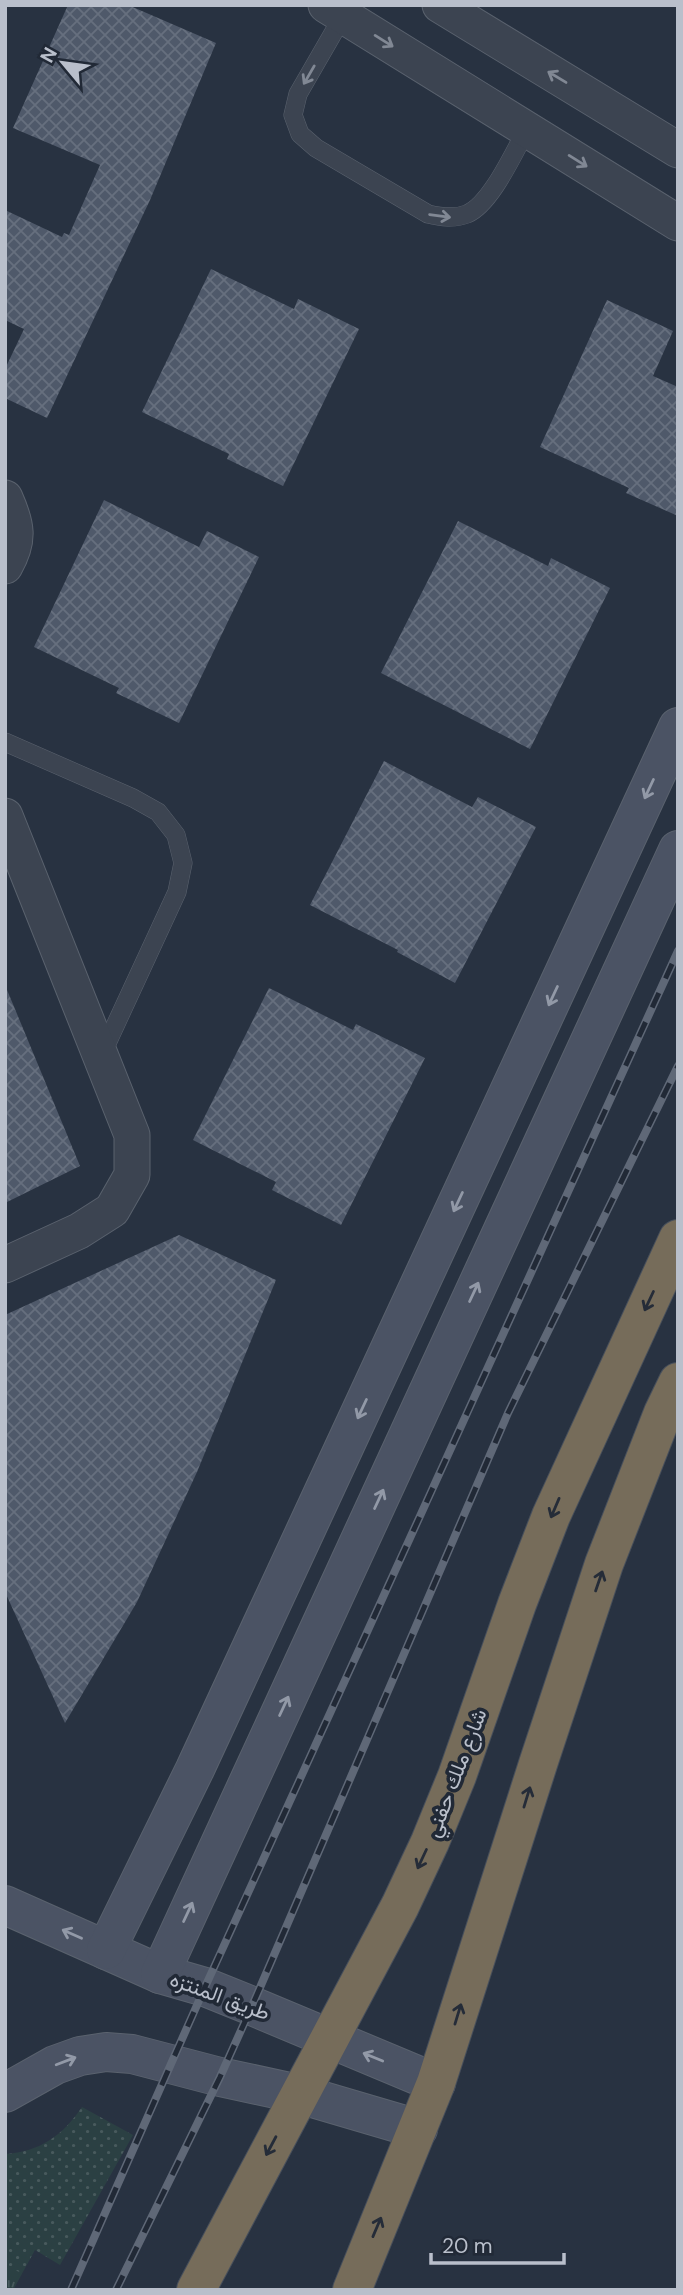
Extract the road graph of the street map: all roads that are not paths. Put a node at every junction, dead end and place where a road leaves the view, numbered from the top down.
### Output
1 (440, 5) edge
2 (335, 10) edge
3 (527, 129) junction
4 (678, 150) edge
5 (678, 223) edge
6 (5, 498) edge
7 (5, 566) edge
8 (678, 727) edge
9 (5, 742) edge
10 (5, 816) edge
11 (678, 850) edge
12 (101, 1057) junction
13 (678, 1239) edge
14 (5, 1265) edge
15 (678, 1382) edge
16 (5, 1905) edge
17 (106, 1950) junction
18 (160, 1974) junction
19 (330, 2039) junction
20 (436, 2083) junction
21 (5, 2093) edge
22 (299, 2094) junction
23 (418, 2129) junction
24 (196, 2290) edge
25 (352, 2290) edge

4 -> 1 street
2 -> 3 street
2 -> 3 lane
3 -> 5 street
6 - 7 street
8 -> 17 street
9 - 12 lane
10 - 12 street
18 -> 11 street
12 - 14 street
13 -> 19 highway, شارع ملك حفني
20 -> 15 highway
17 -> 16 street, طريق المنتزه
17 - 18 street, طريق المنتزه
18 - 19 street, طريق المنتزه
20 -> 19 street, طريق المنتزه
19 - 22 highway, شارع ملك حفني
20 - 23 highway
21 -> 22 street
22 - 23 street
22 -> 24 highway, شارع ملك حفني
25 -> 23 highway

